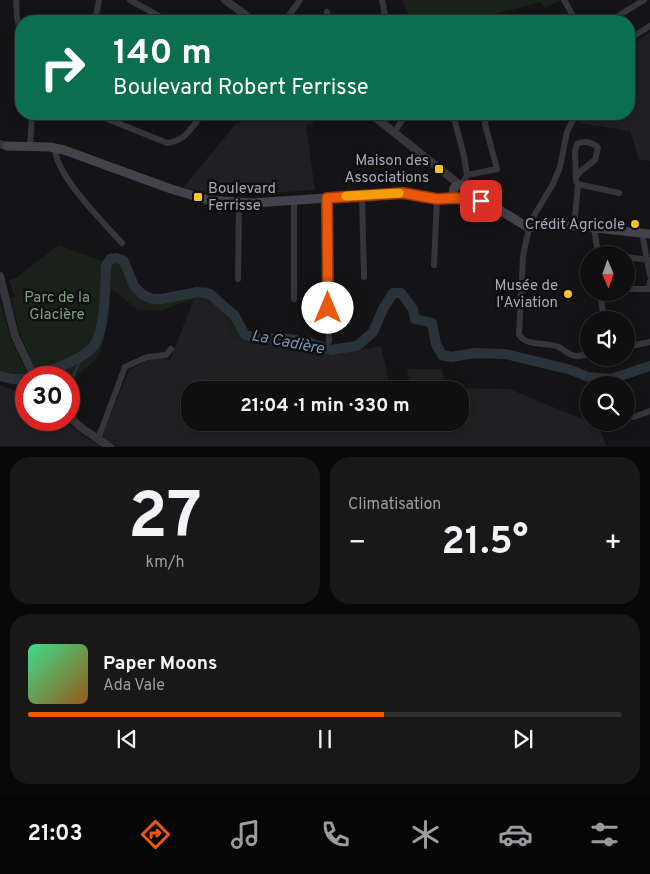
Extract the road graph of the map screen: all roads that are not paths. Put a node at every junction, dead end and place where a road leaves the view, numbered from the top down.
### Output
1 (16, 0) edge
2 (98, 0) edge
3 (130, 0) edge
4 (225, 0) edge
5 (300, 0) edge
6 (382, 0) edge
7 (564, 0) edge
8 (644, 0) edge
9 (327, 12) dead end
10 (17, 15) edge
11 (96, 15) edge
12 (157, 15) edge
13 (246, 15) edge
14 (289, 15) edge
15 (327, 15) edge
16 (385, 15) edge
17 (573, 15) edge
18 (620, 15) edge
19 (650, 26) edge
20 (635, 36) edge
21 (32, 120) edge
22 (110, 120) edge
23 (198, 120) edge
24 (378, 120) edge
25 (402, 120) edge
26 (455, 120) edge
27 (485, 120) edge
28 (573, 120) edge
29 (394, 133) junction
30 (2, 145) edge
31 (30, 147) junction
32 (55, 148) junction
33 (467, 175) junction
34 (576, 177) junction
35 (578, 184) junction
36 (459, 191) junction
37 (619, 193) dead end
38 (362, 195) junction
39 (327, 198) junction
40 (440, 199) junction
41 (294, 200) junction
42 (240, 202) junction
43 (530, 223) junction
44 (574, 227) junction
45 (594, 228) junction
46 (646, 234) edge
47 (122, 243) dead end
48 (597, 246) edge
49 (635, 258) edge
50 (649, 260) edge
51 (435, 264) dead end
52 (650, 275) edge
53 (0, 276) edge
54 (364, 277) dead end
55 (238, 279) dead end
56 (650, 281) edge
57 (635, 289) edge
58 (294, 299) dead end
59 (328, 341) dead end
60 (650, 342) edge
61 (635, 345) edge
62 (171, 349) dead end
63 (580, 356) edge
64 (30, 366) edge
65 (650, 411) edge
66 (635, 417) edge
67 (80, 425) edge
68 (104, 444) edge

1 - 10 street
2 - 11 street
3 - 12 street
4 - 13 street
5 - 14 street
6 - 16 street
7 - 17 street
8 - 18 street
9 - 15 street
19 - 20 street
21 - 31 street
22 - 23 street
24 - 29 street
25 - 29 street
26 - 33 street
27 - 33 street
28 - 43 street
29 - 36 street
30 - 31 main road
31 - 32 main road
32 - 42 main road
32 - 47 street
33 - 36 street
34 - 34 street
34 - 35 street
35 - 37 street
35 - 44 street
36 - 40 main road
36 - 43 main road
38 - 39 main road
38 - 40 main road
38 - 54 street
39 - 41 main road
39 - 59 street
40 - 51 street
41 - 42 main road
41 - 58 street
42 - 55 street
43 - 44 main road
43 - 63 street
44 - 45 main road
45 - 46 main road
45 - 48 street
46 - 50 street
49 - 50 street
50 - 52 street
53 - 64 street
56 - 57 street
60 - 61 street
62 - 68 street
65 - 66 street
67 - 68 street

